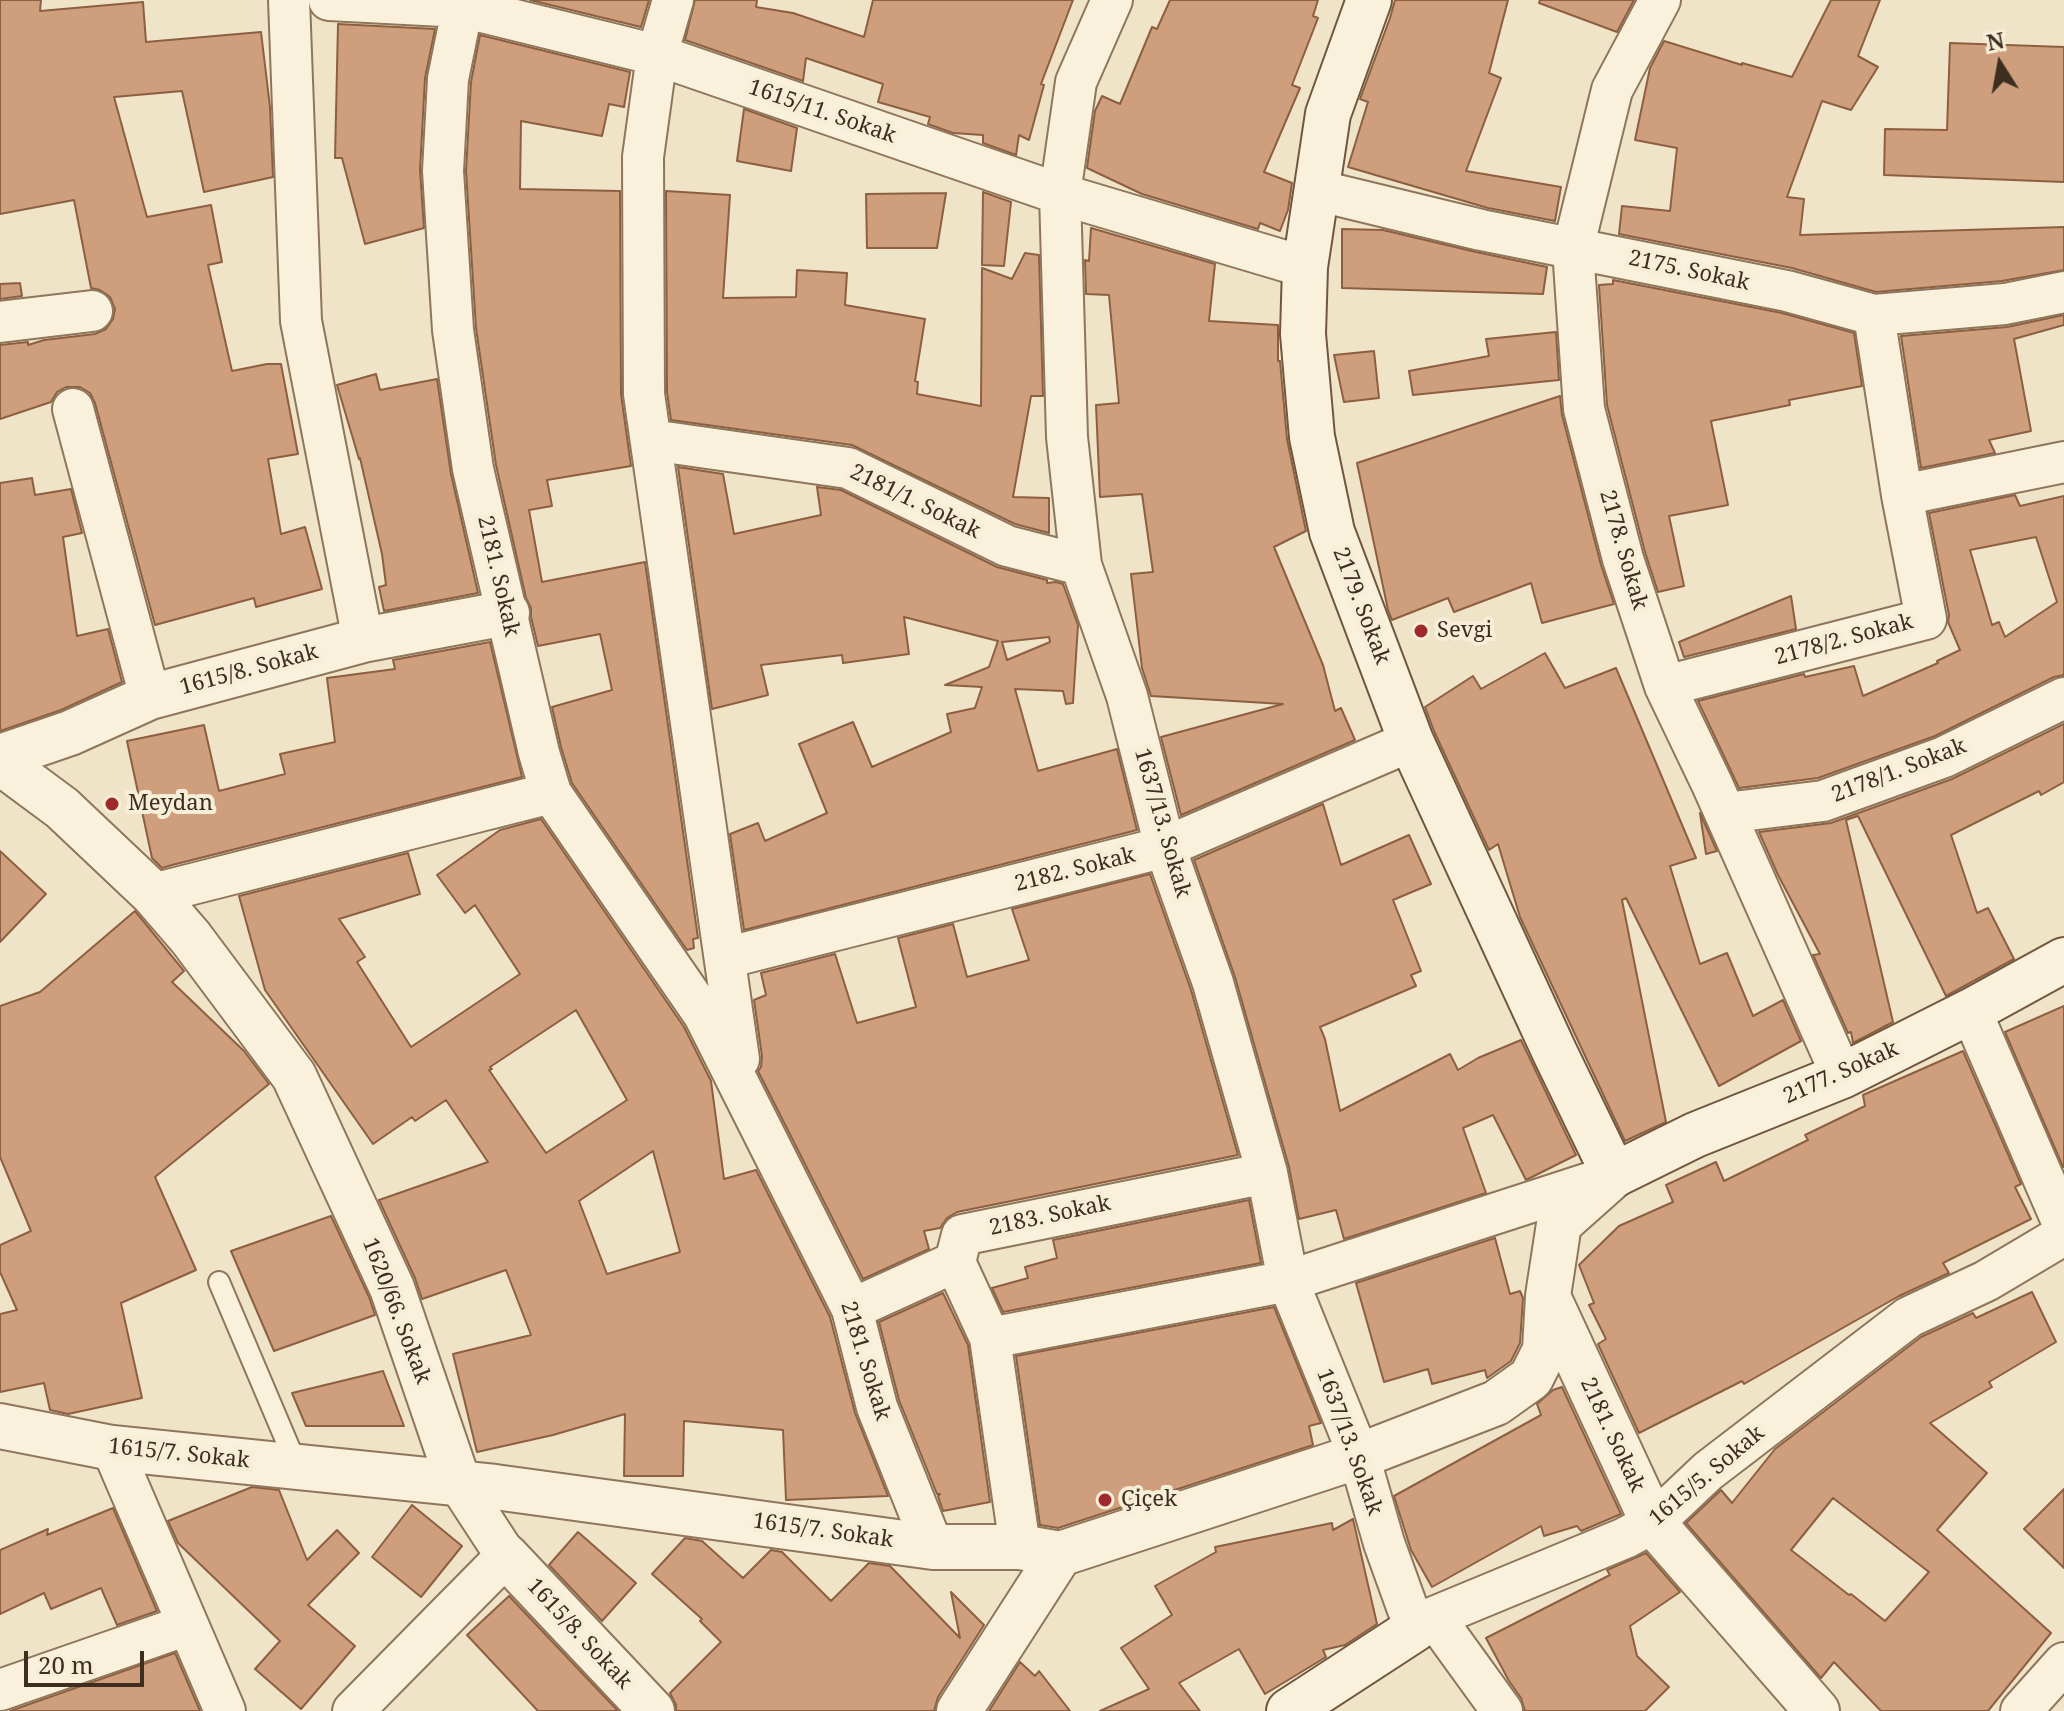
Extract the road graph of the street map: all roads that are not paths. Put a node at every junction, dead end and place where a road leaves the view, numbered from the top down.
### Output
1 (289, 0) edge
2 (329, 0) edge
3 (673, 0) edge
4 (1112, 0) edge
5 (1369, 0) edge
6 (1660, 0) edge
7 (463, 4) edge
8 (657, 55) junction
9 (1316, 190) junction
10 (1060, 194) junction
11 (1573, 249) junction
12 (1305, 267) junction
13 (2064, 292) edge
14 (92, 311) dead end
15 (1874, 315) junction
16 (0, 322) edge
17 (73, 409) dead end
18 (651, 440) junction
19 (2064, 462) edge
20 (1902, 495) junction
21 (1081, 565) junction
22 (507, 613) junction
23 (363, 640) junction
24 (1665, 686) junction
25 (150, 697) junction
26 (2064, 698) edge
27 (1411, 741) junction
28 (0, 759) edge
29 (551, 793) junction
30 (1725, 813) junction
31 (1165, 847) junction
32 (153, 894) junction
33 (725, 958) junction
34 (2064, 960) edge
35 (1971, 1011) junction
36 (1842, 1076) junction
37 (744, 1095) junction
38 (1267, 1173) junction
39 (1614, 1175) junction
40 (2064, 1228) edge
41 (955, 1262) junction
42 (1288, 1281) junction
43 (219, 1282) dead end
44 (1548, 1296) junction
45 (852, 1309) junction
46 (990, 1338) junction
47 (0, 1426) edge
48 (112, 1448) junction
49 (1359, 1456) junction
50 (297, 1467) junction
51 (459, 1484) junction
52 (1653, 1523) junction
53 (933, 1547) junction
54 (1040, 1551) junction
55 (506, 1556) junction
56 (1424, 1623) junction
57 (187, 1625) junction
58 (2064, 1663) edge
59 (0, 1690) edge
60 (225, 1711) edge
61 (353, 1711) edge
62 (652, 1711) edge
63 (959, 1711) edge
64 (1289, 1711) edge
65 (1502, 1711) edge
66 (1817, 1711) edge
67 (2021, 1711) edge

1 - 23 street
2 - 7 street, 1615/11. Sokak
3 - 8 street, 2181. Sokak
4 - 10 street, 1637/13. Sokak
5 - 9 street, 2179. Sokak
6 - 11 street, 2178. Sokak
7 - 8 street, 1615/11. Sokak
7 - 22 street, 2181. Sokak
8 - 10 street, 1615/11. Sokak
8 - 18 street, 2181. Sokak
9 - 11 street, 2175. Sokak
9 - 12 street, 2179. Sokak
10 - 12 street, 1615/11. Sokak
10 - 21 street, 1637/13. Sokak
11 - 15 street, 2175. Sokak
11 - 24 street, 2178. Sokak
12 - 27 street, 2179. Sokak
13 - 15 street, 2175. Sokak
14 - 16 street
15 - 20 street
17 - 25 street
18 - 21 street, 2181/1. Sokak
18 - 33 street, 2181. Sokak
19 - 20 street
20 - 24 street, 2178/2. Sokak
21 - 31 street, 1637/13. Sokak
22 - 23 street, 1615/8. Sokak
22 - 29 street, 2181. Sokak
23 - 25 street, 1615/8. Sokak
24 - 30 street, 2178. Sokak
25 - 28 street, 1615/8. Sokak
26 - 30 street, 2178/1. Sokak
27 - 31 street, 2182. Sokak
27 - 39 street, 2179. Sokak
28 - 32 street, 1620/66. Sokak
29 - 32 street
29 - 37 street, 2181. Sokak
30 - 36 street, 2178. Sokak
31 - 33 street, 2182. Sokak
31 - 38 street, 1637/13. Sokak
32 - 51 street, 1620/66. Sokak
33 - 37 street, 2181. Sokak
34 - 35 street, 2177. Sokak
35 - 36 street, 2177. Sokak
35 - 40 street
36 - 39 street, 2177. Sokak
37 - 45 street, 2181. Sokak
38 - 41 street, 2183. Sokak
38 - 42 street, 1637/13. Sokak
39 - 42 street
39 - 44 street
40 - 52 street, 1615/5. Sokak
41 - 45 street
41 - 46 street
42 - 46 street
42 - 49 street, 1637/13. Sokak
43 - 50 lane
44 - 49 street, 1615/7. Sokak
44 - 52 street, 2181. Sokak
45 - 53 street, 2181. Sokak
46 - 54 street
47 - 48 street, 1615/7. Sokak
48 - 50 street, 1615/7. Sokak
48 - 57 street
49 - 54 street, 1615/7. Sokak
49 - 56 street, 1637/13. Sokak
50 - 51 street, 1615/7. Sokak
51 - 53 street, 1615/7. Sokak
51 - 55 street, 1620/66. Sokak
52 - 56 street, 1615/5. Sokak
52 - 66 street, 2181. Sokak
53 - 54 street, 1615/7. Sokak
54 - 63 street
55 - 61 street
55 - 62 street, 1615/8. Sokak
56 - 64 street, 1615/5. Sokak
56 - 65 street, 1637/13. Sokak
57 - 59 street
57 - 60 street
58 - 67 street

